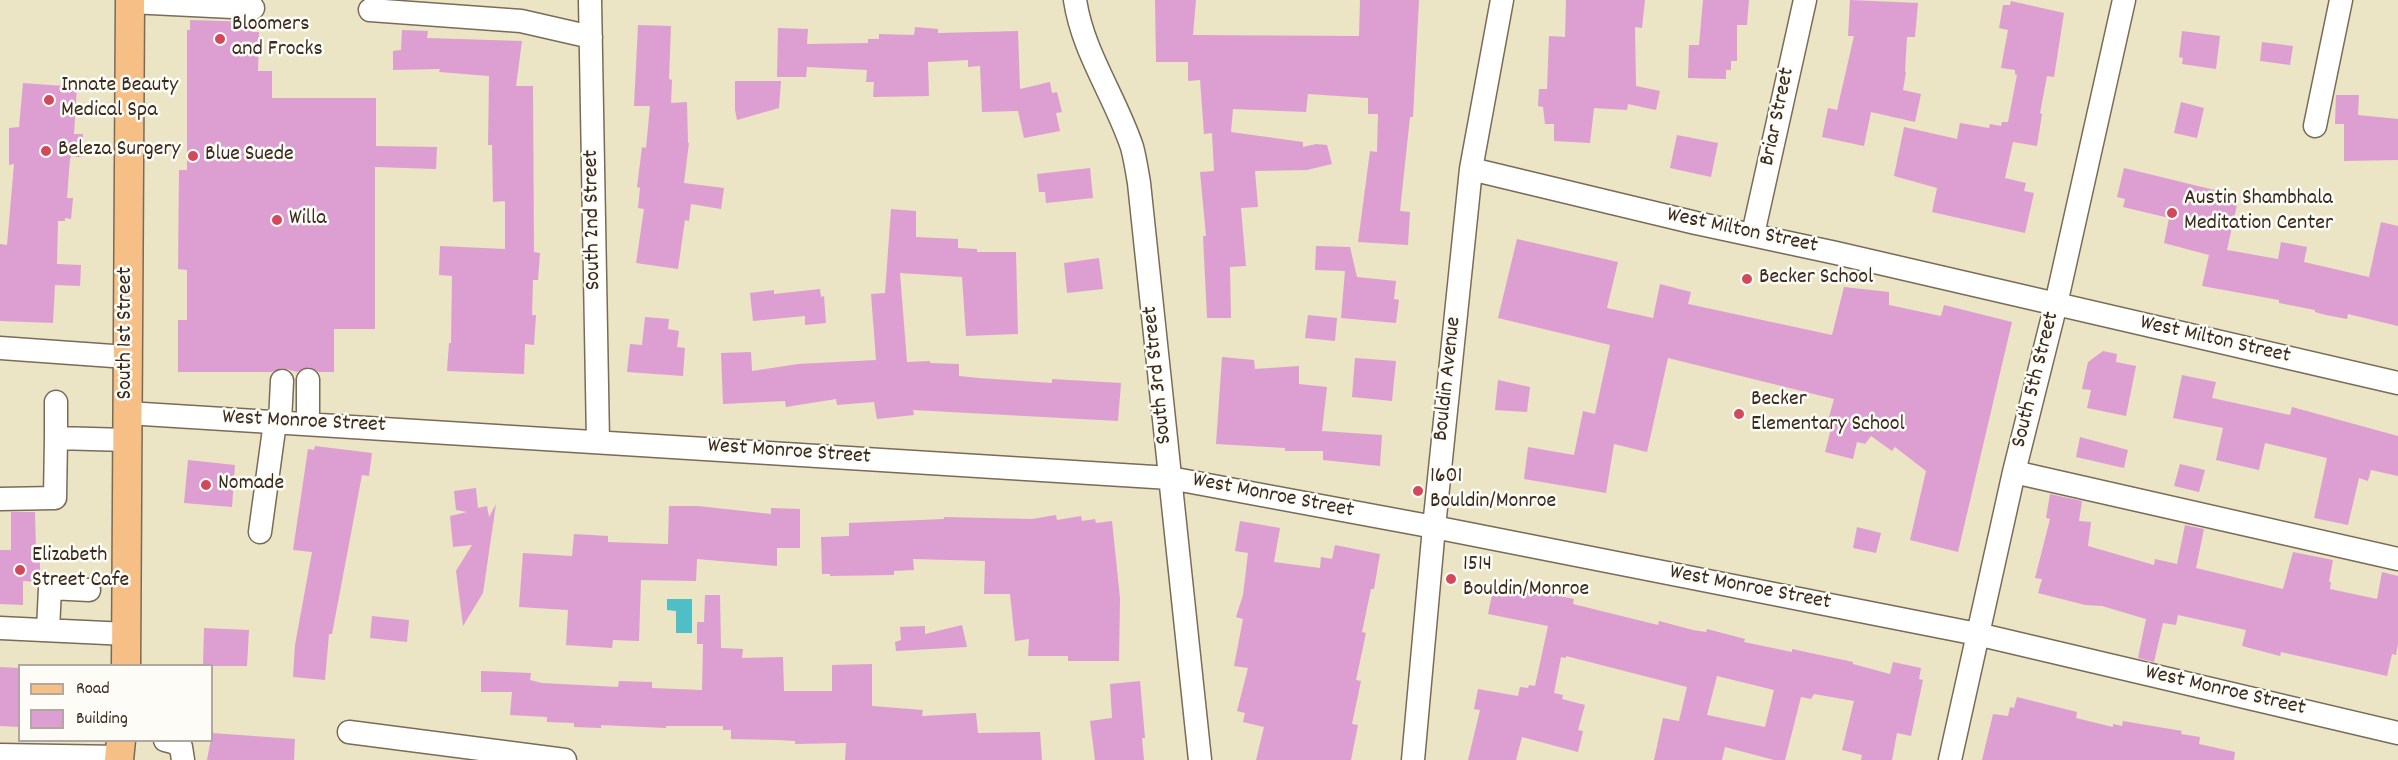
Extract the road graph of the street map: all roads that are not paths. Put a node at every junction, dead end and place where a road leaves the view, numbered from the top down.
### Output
1 (590, 0) edge
2 (1075, 0) edge
3 (1502, 0) edge
4 (1805, 0) edge
5 (2124, 0) edge
6 (2341, 0) edge
7 (130, 1) edge
8 (253, 8) dead end
9 (370, 10) dead end
10 (591, 37) junction
11 (2315, 126) dead end
12 (1472, 169) junction
13 (1753, 234) junction
14 (2056, 304) junction
15 (0, 348) edge
16 (127, 357) junction
17 (308, 380) dead end
18 (282, 381) dead end
19 (2398, 384) edge
20 (56, 402) dead end
21 (278, 422) junction
22 (308, 424) junction
23 (127, 426) junction
24 (56, 438) junction
25 (598, 441) junction
26 (2014, 472) junction
27 (1170, 478) junction
28 (0, 499) edge
29 (1434, 527) junction
30 (260, 532) dead end
31 (2398, 559) edge
32 (89, 590) dead end
33 (0, 628) edge
34 (48, 630) junction
35 (127, 634) junction
36 (1977, 634) junction
37 (126, 664) edge
38 (349, 732) dead end
39 (2398, 733) edge
40 (173, 742) edge
41 (120, 753) edge
42 (0, 755) edge
43 (183, 760) edge
44 (565, 760) edge
45 (1200, 760) edge
46 (1413, 760) edge
47 (1950, 760) edge

1 - 10 street, South 2nd Street
2 - 27 street, South 3rd Street
3 - 12 street, Bouldin Avenue
4 - 13 street, Briar Street
5 - 14 street, South 5th Street
6 - 11 street
7 - 8 street
7 - 16 main road, South 1st Street
9 - 10 street
10 - 25 street, South 2nd Street
12 - 13 street, West Milton Street
12 - 29 street, Bouldin Avenue
13 - 14 street, West Milton Street
14 - 19 street, West Milton Street
14 - 26 street, South 5th Street
15 - 16 street
16 - 23 main road, South 1st Street
17 - 22 street
18 - 21 street
20 - 24 street
21 - 22 street, West Monroe Street
21 - 23 street, West Monroe Street
21 - 30 street
22 - 25 street, West Monroe Street
23 - 24 street, West Monroe Street
23 - 35 main road, South 1st Street
24 - 28 street
25 - 27 street, West Monroe Street
26 - 31 street
26 - 36 street, South 5th Street
27 - 29 street, West Monroe Street
27 - 45 street, South 3rd Street
29 - 36 street, West Monroe Street
29 - 46 street, Bouldin Avenue
32 - 34 street
33 - 34 street
34 - 35 street
35 - 37 main road, South 1st Street
36 - 39 street, West Monroe Street
36 - 47 street, South 5th Street
38 - 44 street
40 - 43 street
41 - 42 street

